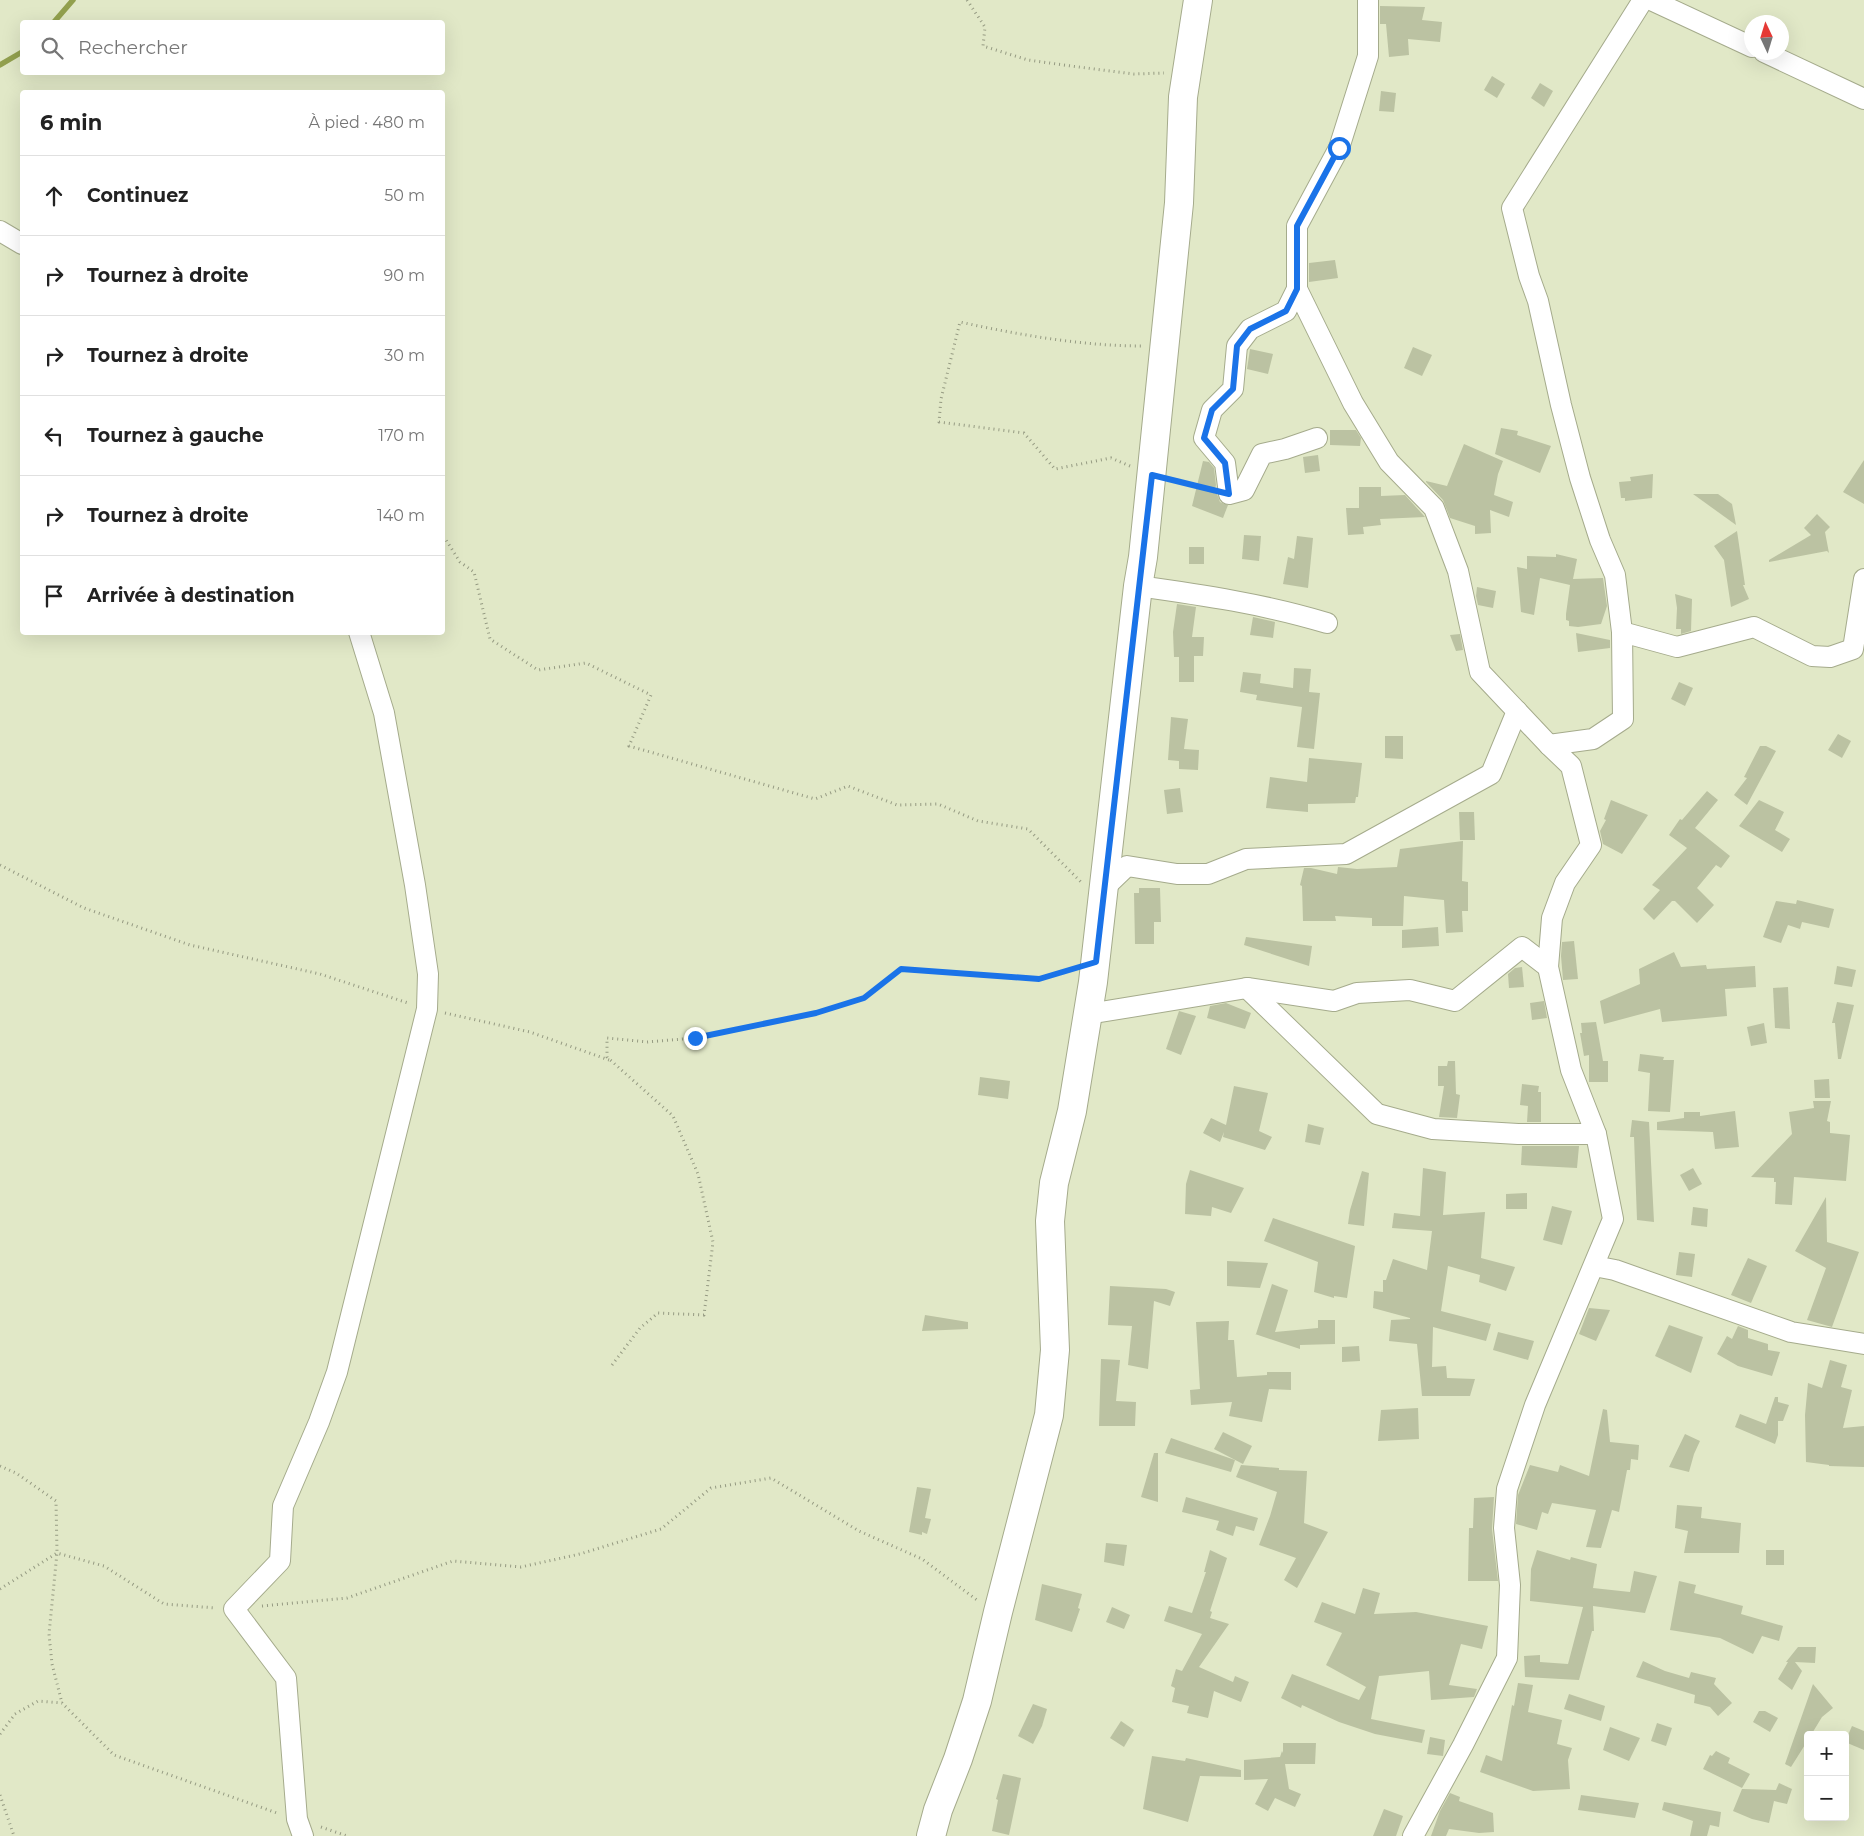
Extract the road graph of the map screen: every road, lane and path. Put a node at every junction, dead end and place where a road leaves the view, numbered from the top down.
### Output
1 (967, 0) edge
2 (1198, 0) edge
3 (1368, 0) edge
4 (1644, 0) edge
5 (1651, 0) edge
6 (1744, 43) edge
7 (1781, 60) edge
8 (1188, 71) junction
9 (1864, 99) edge
10 (0, 231) edge
11 (20, 243) edge
12 (1297, 289) junction
13 (1164, 346) junction
14 (1316, 438) dead end
15 (1152, 475) junction
16 (1229, 494) junction
17 (445, 540) edge
18 (1864, 579) edge
19 (1138, 586) junction
20 (1327, 623) dead end
21 (1622, 632) junction
22 (360, 635) edge
23 (1517, 711) junction
24 (1549, 745) junction
25 (0, 865) edge
26 (1104, 888) junction
27 (1096, 962) junction
28 (1548, 967) junction
29 (1247, 988) junction
30 (427, 1009) junction
31 (1088, 1014) junction
32 (611, 1061) junction
33 (1596, 1134) junction
34 (1594, 1266) junction
35 (1864, 1344) edge
36 (612, 1365) dead end
37 (0, 1466) edge
38 (57, 1553) junction
39 (0, 1589) edge
40 (234, 1609) junction
41 (998, 1612) junction
42 (62, 1703) junction
43 (0, 1734) edge
44 (0, 1795) edge
45 (300, 1828) edge
46 (14, 1836) edge
47 (347, 1836) edge
48 (931, 1836) edge
49 (1413, 1836) edge

1 - 8 path
2 - 8 main road
3 - 12 street
4 - 21 street
5 - 6 street
7 - 9 street
8 - 13 main road
10 - 11 street
12 - 16 street
12 - 23 street
13 - 15 main road
13 - 15 path
14 - 16 street
15 - 16 path
15 - 19 main road
17 - 26 path
18 - 21 street
19 - 20 street
19 - 26 main road
21 - 24 street
22 - 30 street
23 - 24 street
23 - 26 street
24 - 28 street
25 - 30 path
26 - 27 main road
27 - 31 main road
27 - 32 path
28 - 29 street
28 - 33 street
29 - 31 street
29 - 33 street
30 - 32 path
30 - 40 street
31 - 41 main road
32 - 36 path
33 - 34 street
34 - 35 street
34 - 49 street
37 - 38 path
38 - 39 path
38 - 40 path
38 - 42 path
40 - 41 path
40 - 45 street
41 - 48 main road
42 - 43 path
42 - 45 path
44 - 46 path
45 - 47 path

